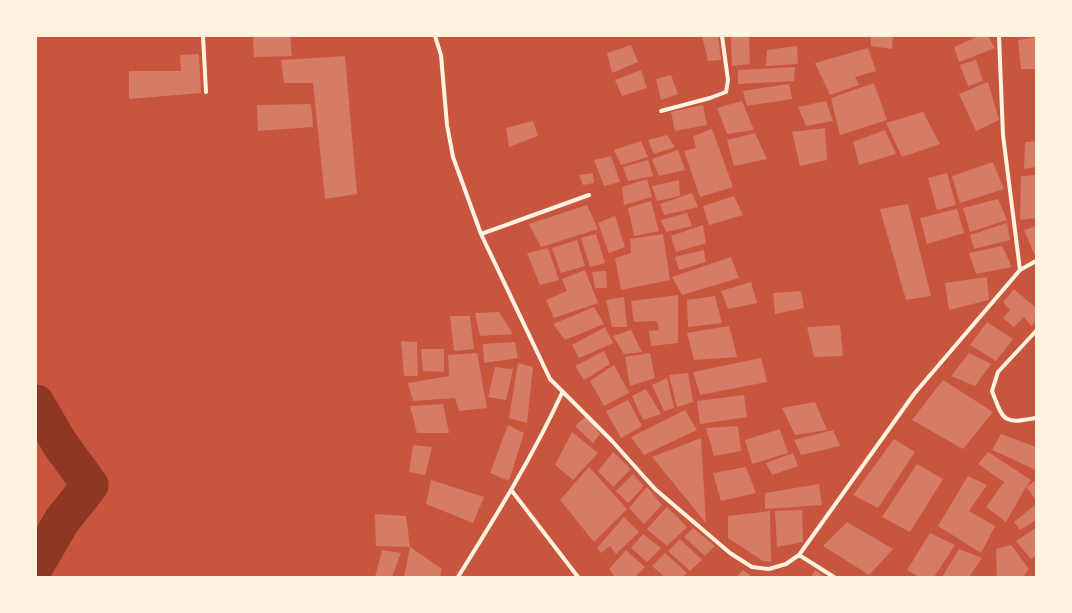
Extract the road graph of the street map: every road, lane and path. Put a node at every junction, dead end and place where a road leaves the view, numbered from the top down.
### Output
1 (202, 36) edge
2 (435, 36) edge
3 (722, 36) edge
4 (999, 36) edge
5 (206, 92) dead end
6 (660, 111) dead end
7 (589, 195) dead end
8 (481, 234) junction
9 (1036, 260) edge
10 (1020, 270) junction
11 (1036, 331) edge
12 (562, 393) junction
13 (1036, 418) edge
14 (512, 491) junction
15 (799, 555) junction
16 (458, 577) edge
17 (578, 577) edge
18 (834, 577) edge

1 - 5 street
2 - 8 street
3 - 6 street
4 - 10 street
7 - 8 street
8 - 12 street
9 - 10 street
10 - 15 street
11 - 13 street
12 - 14 street
12 - 15 street
14 - 16 street
14 - 17 street
15 - 18 street

